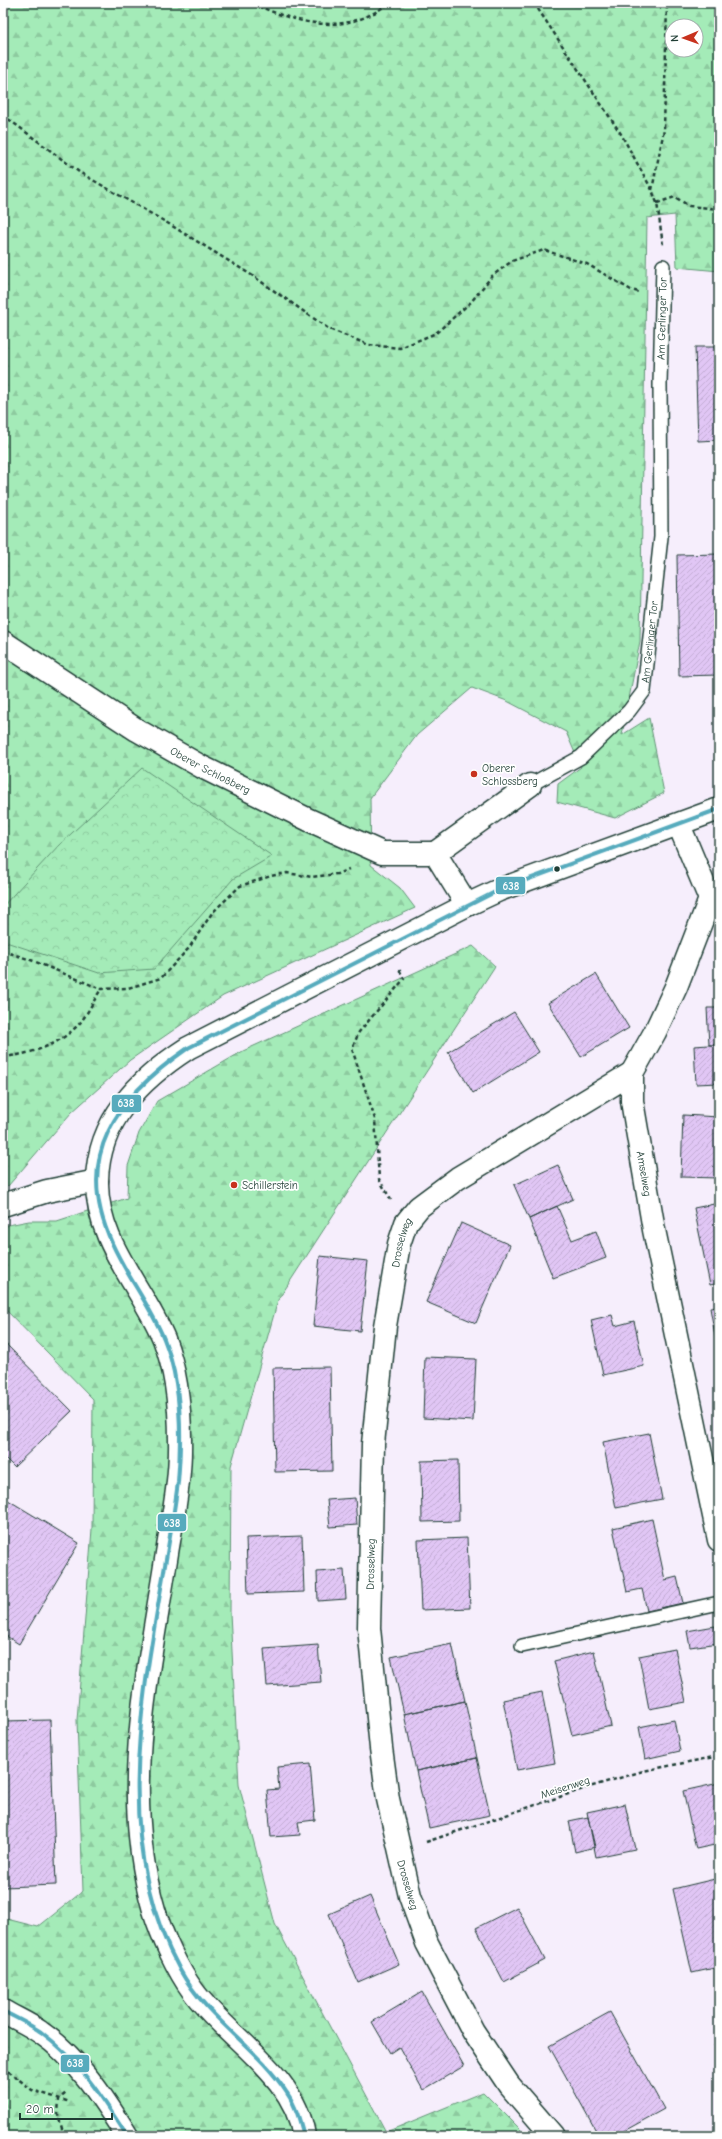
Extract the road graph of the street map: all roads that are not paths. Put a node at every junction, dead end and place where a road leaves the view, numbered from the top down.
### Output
1 (664, 266) road end
2 (3, 642) edge
3 (530, 785) joint
4 (719, 809) edge
5 (679, 825) junction
6 (435, 853) junction
7 (715, 897) edge
8 (467, 904) junction
9 (632, 1073) junction
10 (97, 1181) junction
11 (3, 1205) edge
12 (719, 1540) edge
13 (719, 1603) edge
14 (522, 1646) dead end
15 (3, 2011) edge
16 (127, 2136) edge
17 (304, 2136) edge
18 (553, 2136) edge

1 - 3 lane, Am Gerlinger Tor
2 - 6 street, Oberer Schloßberg
3 - 6 street, Am Gerlinger Tor
4 - 5 street
5 - 7 street, Amselweg
5 - 8 street
6 - 8 street
7 - 9 street, Amselweg
8 - 10 street
9 - 12 street, Amselweg
9 - 18 street, Drosselweg
10 - 11 street
10 - 17 street
13 - 14 lane
15 - 16 street

